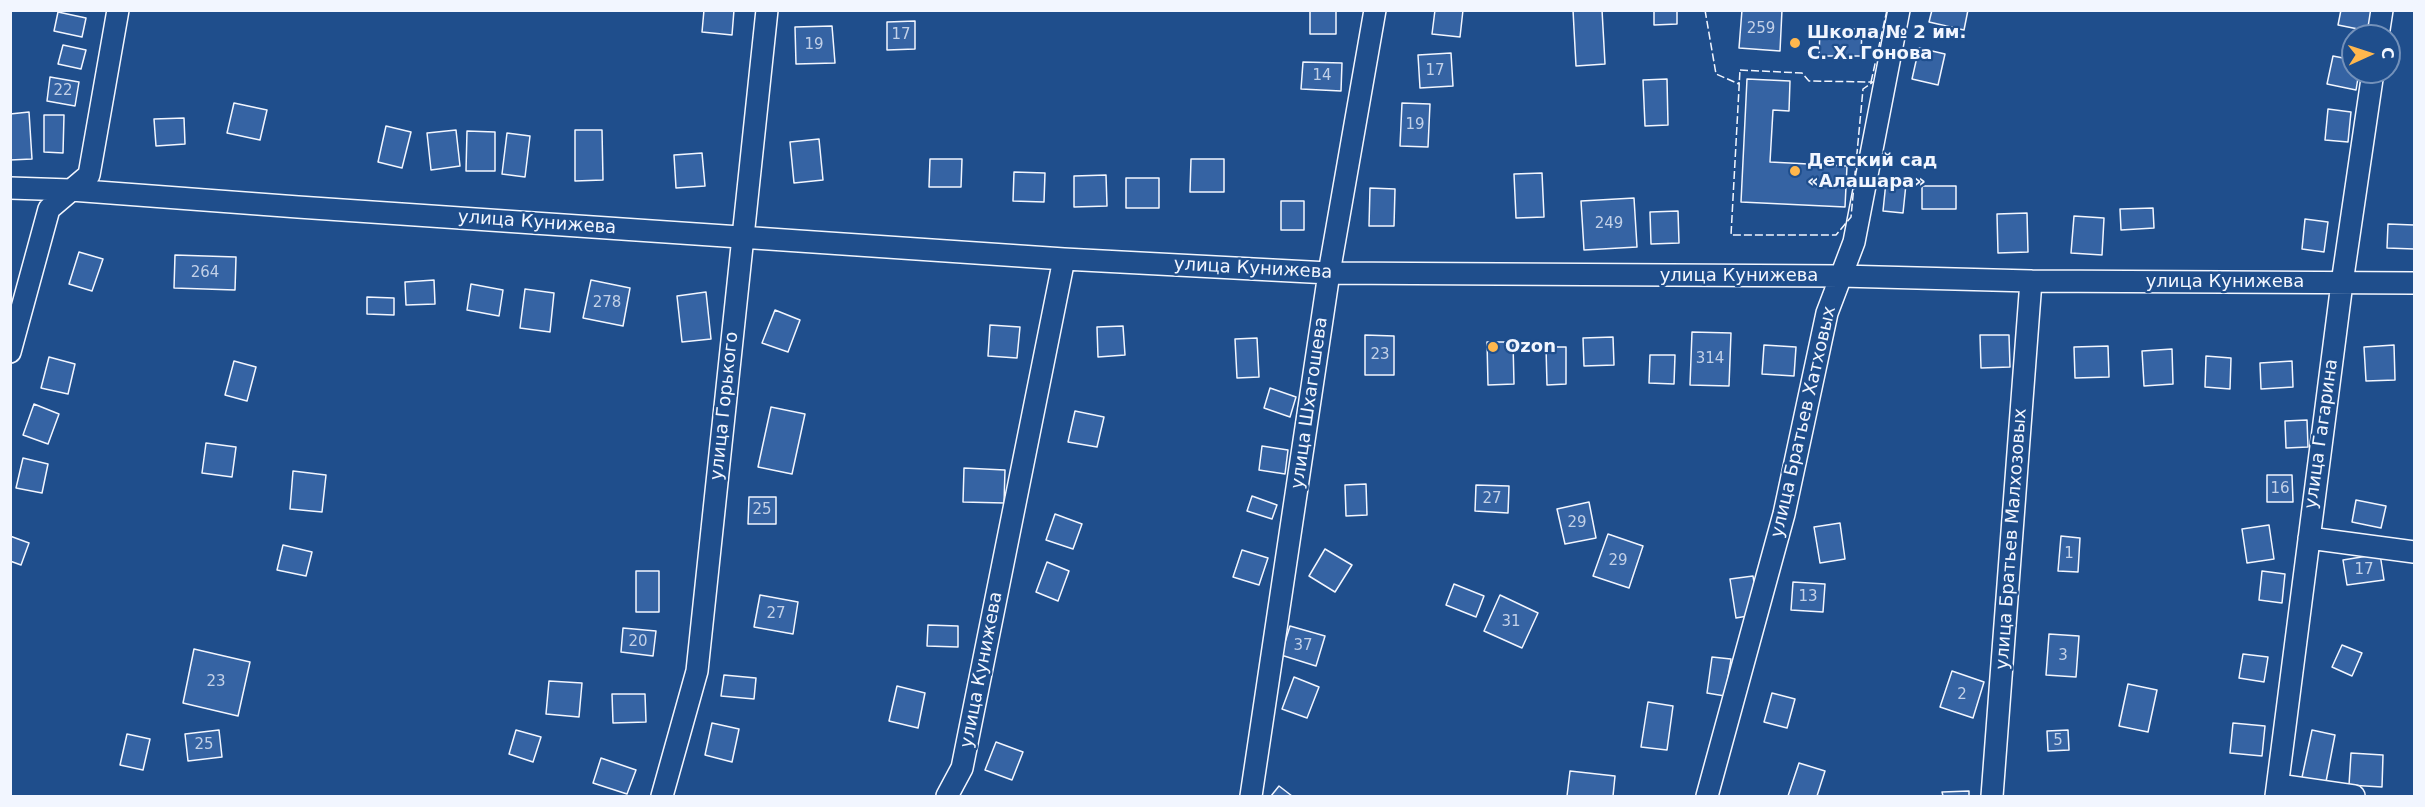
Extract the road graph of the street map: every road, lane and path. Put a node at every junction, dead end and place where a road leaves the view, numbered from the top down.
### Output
1 (118, 10) edge
2 (767, 10) edge
3 (1375, 10) edge
4 (1899, 10) edge
5 (2371, 84) edge
6 (10, 188) edge
7 (71, 190) junction
8 (743, 237) junction
9 (1064, 259) junction
10 (1329, 273) junction
11 (1841, 276) junction
12 (2031, 281) junction
13 (2342, 283) junction
14 (2415, 283) edge
15 (10, 352) edge
16 (2308, 538) junction
17 (2415, 552) edge
18 (2277, 790) edge
19 (662, 796) edge
20 (947, 796) edge
21 (1251, 796) edge
22 (1707, 796) edge
23 (1992, 796) edge
24 (2354, 796) edge

1 - 7 street
2 - 8 street, улица Горького
3 - 10 street, улица Шхагошева
4 - 11 street, улица Братьев Хатховых
5 - 13 street, улица Гагарина
6 - 7 street, улица Кунижева
7 - 8 street, улица Кунижева
7 - 15 street
8 - 9 street, улица Кунижева
8 - 19 street, улица Горького
9 - 10 street, улица Кунижева
9 - 20 street, улица Кунижева
10 - 11 street, улица Кунижева
10 - 21 street, улица Шхагошева
11 - 12 street, улица Кунижева
11 - 22 street, улица Братьев Хатховых
12 - 13 street, улица Кунижева
12 - 23 street, улица Братьев Малхозовых
13 - 14 street, улица Кунижева
13 - 16 street, улица Гагарина
16 - 17 street
16 - 18 street, улица Гагарина
18 - 24 street

